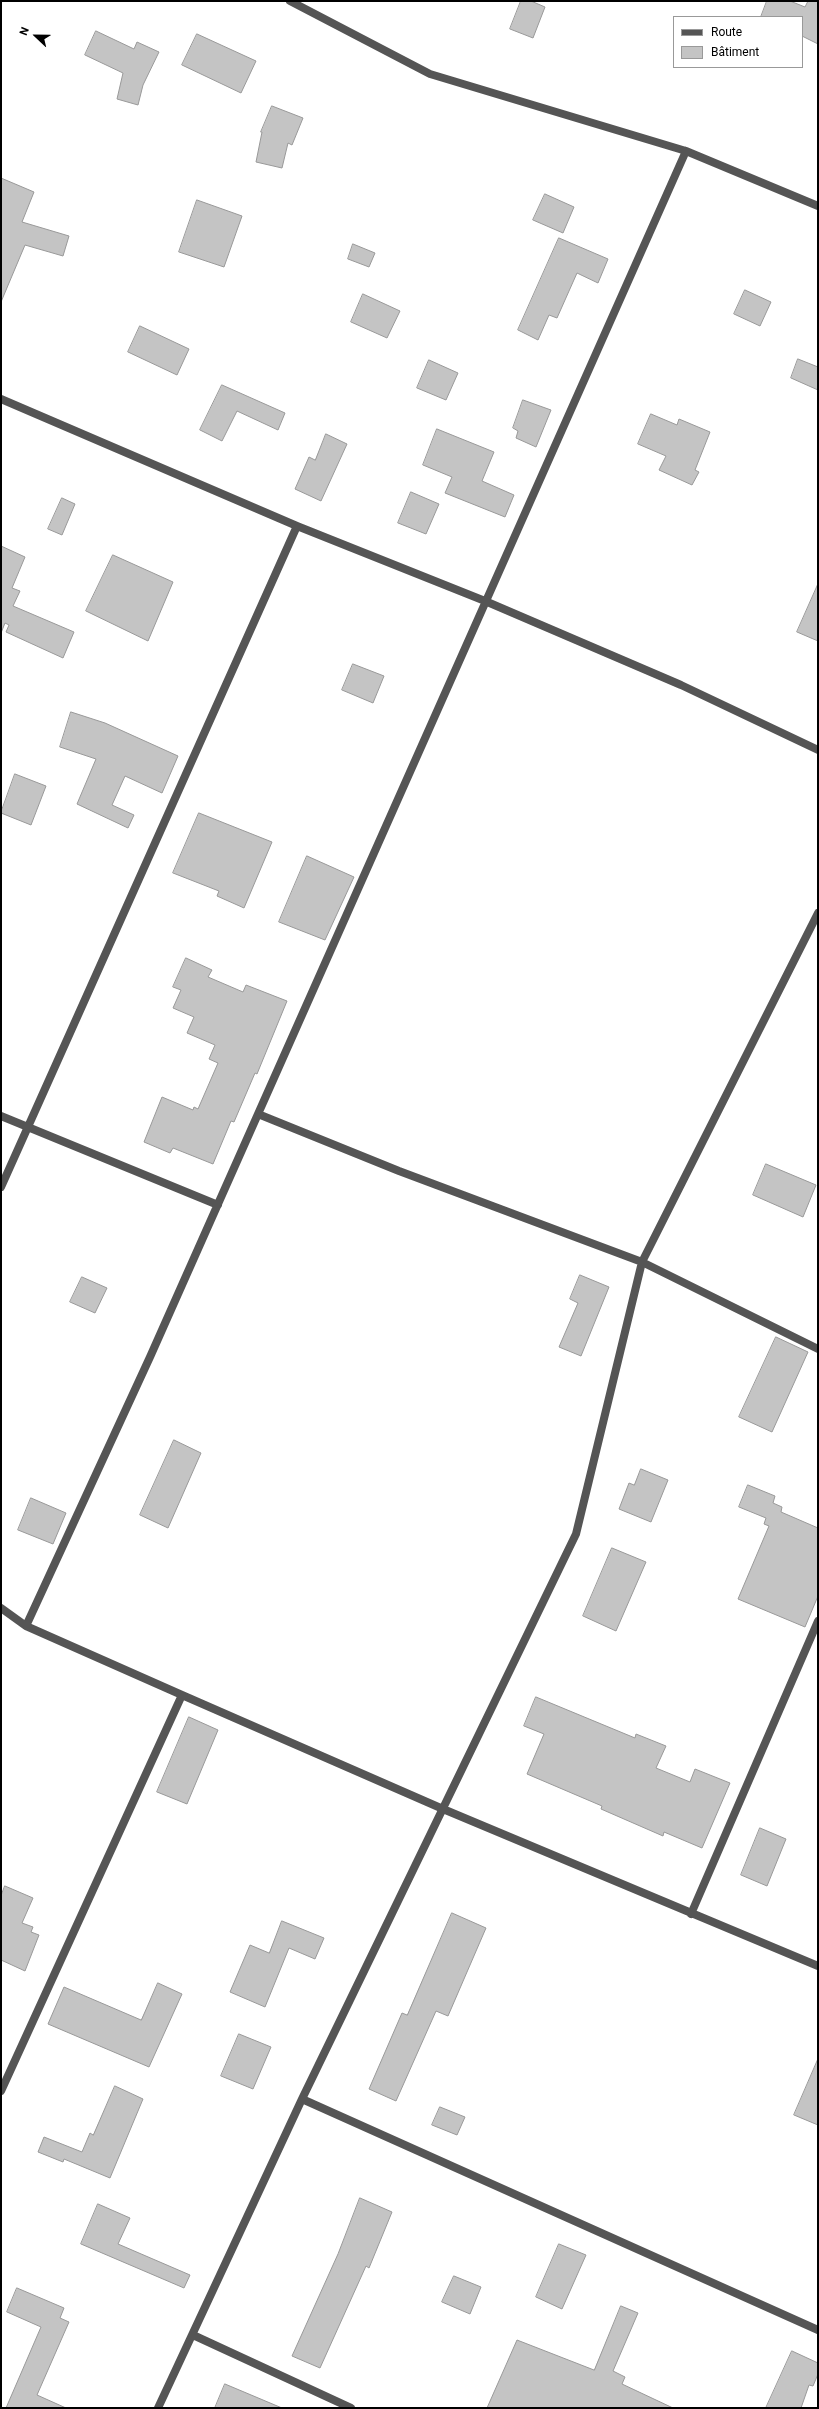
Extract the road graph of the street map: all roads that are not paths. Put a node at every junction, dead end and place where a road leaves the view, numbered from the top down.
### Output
1 (290, 1) edge
2 (686, 151) junction
3 (818, 206) edge
4 (1, 399) edge
5 (297, 526) junction
6 (485, 601) junction
7 (818, 750) edge
8 (818, 913) edge
9 (258, 1114) junction
10 (1, 1116) edge
11 (27, 1127) junction
12 (1, 1187) edge
13 (218, 1205) junction
14 (642, 1262) junction
15 (818, 1349) edge
16 (1, 1608) edge
17 (818, 1621) edge
18 (26, 1626) junction
19 (182, 1695) junction
20 (443, 1809) junction
21 (691, 1914) junction
22 (818, 1966) edge
23 (1, 2091) edge
24 (302, 2099) junction
25 (818, 2330) edge
26 (193, 2335) junction
27 (158, 2408) edge
28 (351, 2408) edge

1 - 2 street
2 - 3 street
2 - 6 street
4 - 5 street
5 - 6 street
5 - 11 street
6 - 7 street
6 - 9 street
8 - 14 street
9 - 13 street
9 - 14 street
10 - 11 street
11 - 12 street
11 - 13 street
13 - 18 street
14 - 15 street
14 - 20 street
16 - 18 street
17 - 21 street
18 - 19 street
19 - 20 street
19 - 23 street
20 - 21 street
20 - 24 street
21 - 22 street
24 - 25 street
24 - 26 street
26 - 27 street
26 - 28 street

